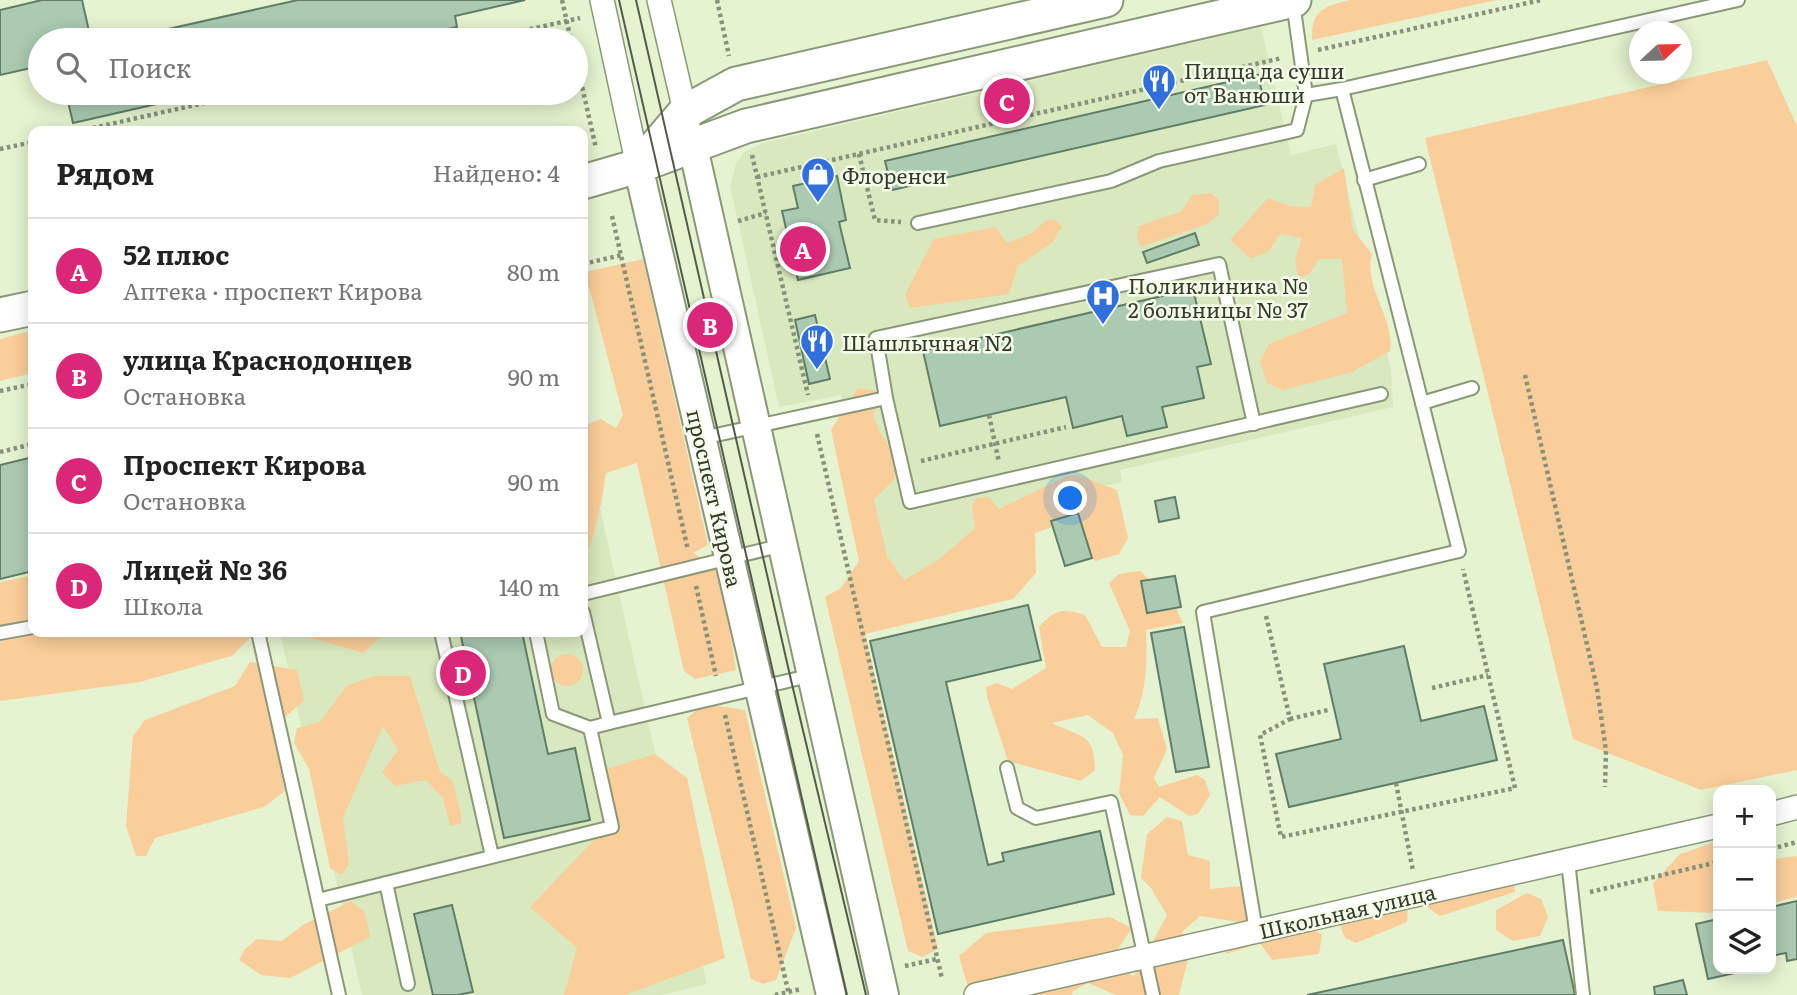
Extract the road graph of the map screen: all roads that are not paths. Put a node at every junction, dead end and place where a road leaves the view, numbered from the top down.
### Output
1 (659, 0) edge
2 (1106, 0) edge
3 (1293, 0) edge
4 (1738, 0) edge
5 (595, 8) edge
6 (1342, 89) junction
7 (1306, 95) junction
8 (685, 112) junction
9 (694, 147) junction
10 (1419, 164) dead end
11 (638, 166) junction
12 (590, 169) edge
13 (1364, 180) junction
14 (918, 223) road end
15 (28, 309) edge
16 (0, 316) edge
17 (1472, 388) dead end
18 (1381, 394) dead end
19 (886, 398) junction
20 (1422, 403) junction
21 (1254, 424) junction
22 (757, 427) junction
23 (702, 438) junction
24 (783, 545) junction
25 (730, 558) junction
26 (588, 593) edge
27 (28, 628) edge
28 (0, 634) edge
29 (588, 634) edge
30 (259, 637) edge
31 (442, 637) edge
32 (537, 637) edge
33 (813, 675) junction
34 (759, 688) junction
35 (608, 723) junction
36 (590, 728) junction
37 (1007, 768) dead end
38 (1797, 807) edge
39 (1776, 813) edge
40 (1713, 827) edge
41 (492, 856) junction
42 (1568, 861) junction
43 (386, 883) junction
44 (318, 900) junction
45 (1256, 931) junction
46 (1146, 955) junction
47 (408, 984) dead end
48 (819, 991) edge
49 (339, 995) edge
50 (884, 995) edge
51 (976, 995) edge
52 (1153, 995) edge
53 (1583, 995) edge

1 - 8 street
2 - 8 main road
3 - 7 lane
3 - 9 main road
4 - 6 lane
5 - 11 street, проспект Кирова
6 - 7 lane
6 - 13 lane
7 - 14 lane
8 - 9 street
8 - 11 main road
9 - 11 main road
9 - 22 street
10 - 13 lane
11 - 12 main road
11 - 23 street, проспект Кирова
13 - 20 lane
15 - 16 main road
17 - 20 lane
18 - 21 lane
19 - 21 lane
19 - 21 lane
19 - 22 lane
20 - 45 lane
22 - 23 lane
22 - 24 street
23 - 25 street, проспект Кирова
24 - 25 lane
24 - 33 street
25 - 26 lane
25 - 34 street, проспект Кирова
27 - 28 lane
29 - 35 lane
30 - 44 lane
31 - 41 lane
32 - 36 lane
33 - 34 lane
33 - 50 street
34 - 35 lane
34 - 48 street, проспект Кирова
35 - 36 lane
36 - 41 lane
37 - 46 lane
38 - 39 street
40 - 42 street, Школьная улица
41 - 43 lane
42 - 45 street, Школьная улица
42 - 53 lane
43 - 44 lane
43 - 47 lane
44 - 49 lane
45 - 46 street, Школьная улица
46 - 51 street, Школьная улица
46 - 52 lane

